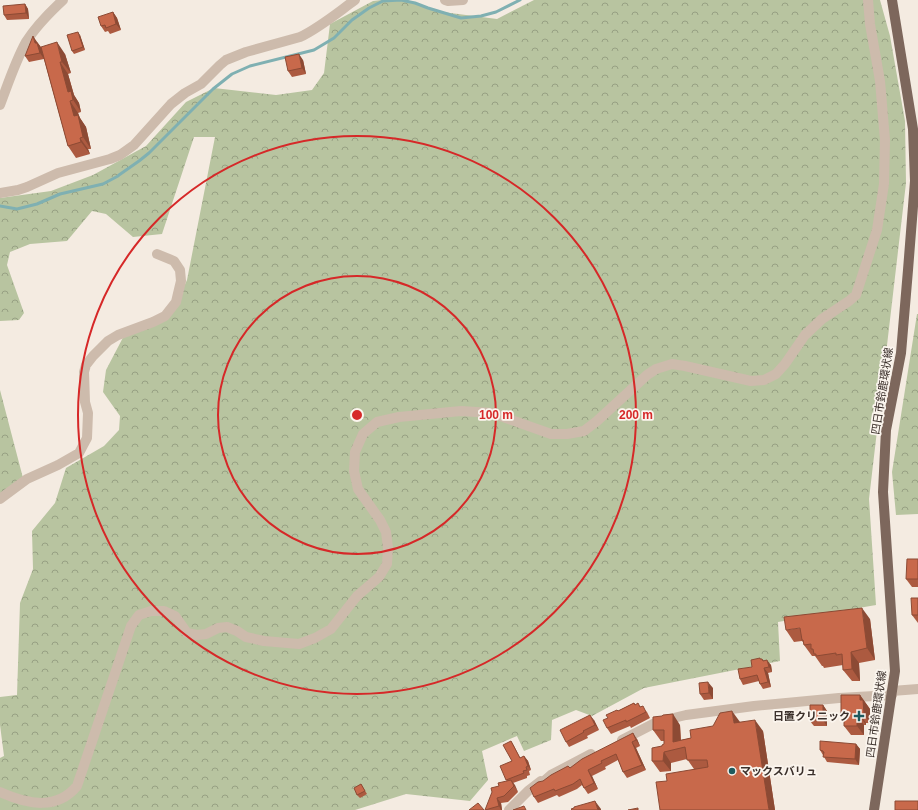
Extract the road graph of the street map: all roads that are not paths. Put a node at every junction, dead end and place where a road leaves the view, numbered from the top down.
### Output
1 (63, 0) edge
2 (355, 0) edge
3 (445, 0) edge
4 (463, 0) edge
5 (868, 0) edge
6 (892, 0) edge
7 (0, 106) edge
8 (0, 192) edge
9 (157, 254) dead end
10 (0, 499) edge
11 (918, 689) edge
12 (892, 693) junction
13 (614, 743) edge
14 (602, 749) edge
15 (0, 792) edge
16 (509, 810) edge
17 (874, 810) edge

1 - 7 street
2 - 8 street
3 - 4 street
5 - 15 street
6 - 12 main road, 四日市鈴鹿環状線
9 - 10 street
11 - 12 street
12 - 13 street
12 - 17 main road, 四日市鈴鹿環状線
14 - 16 street

